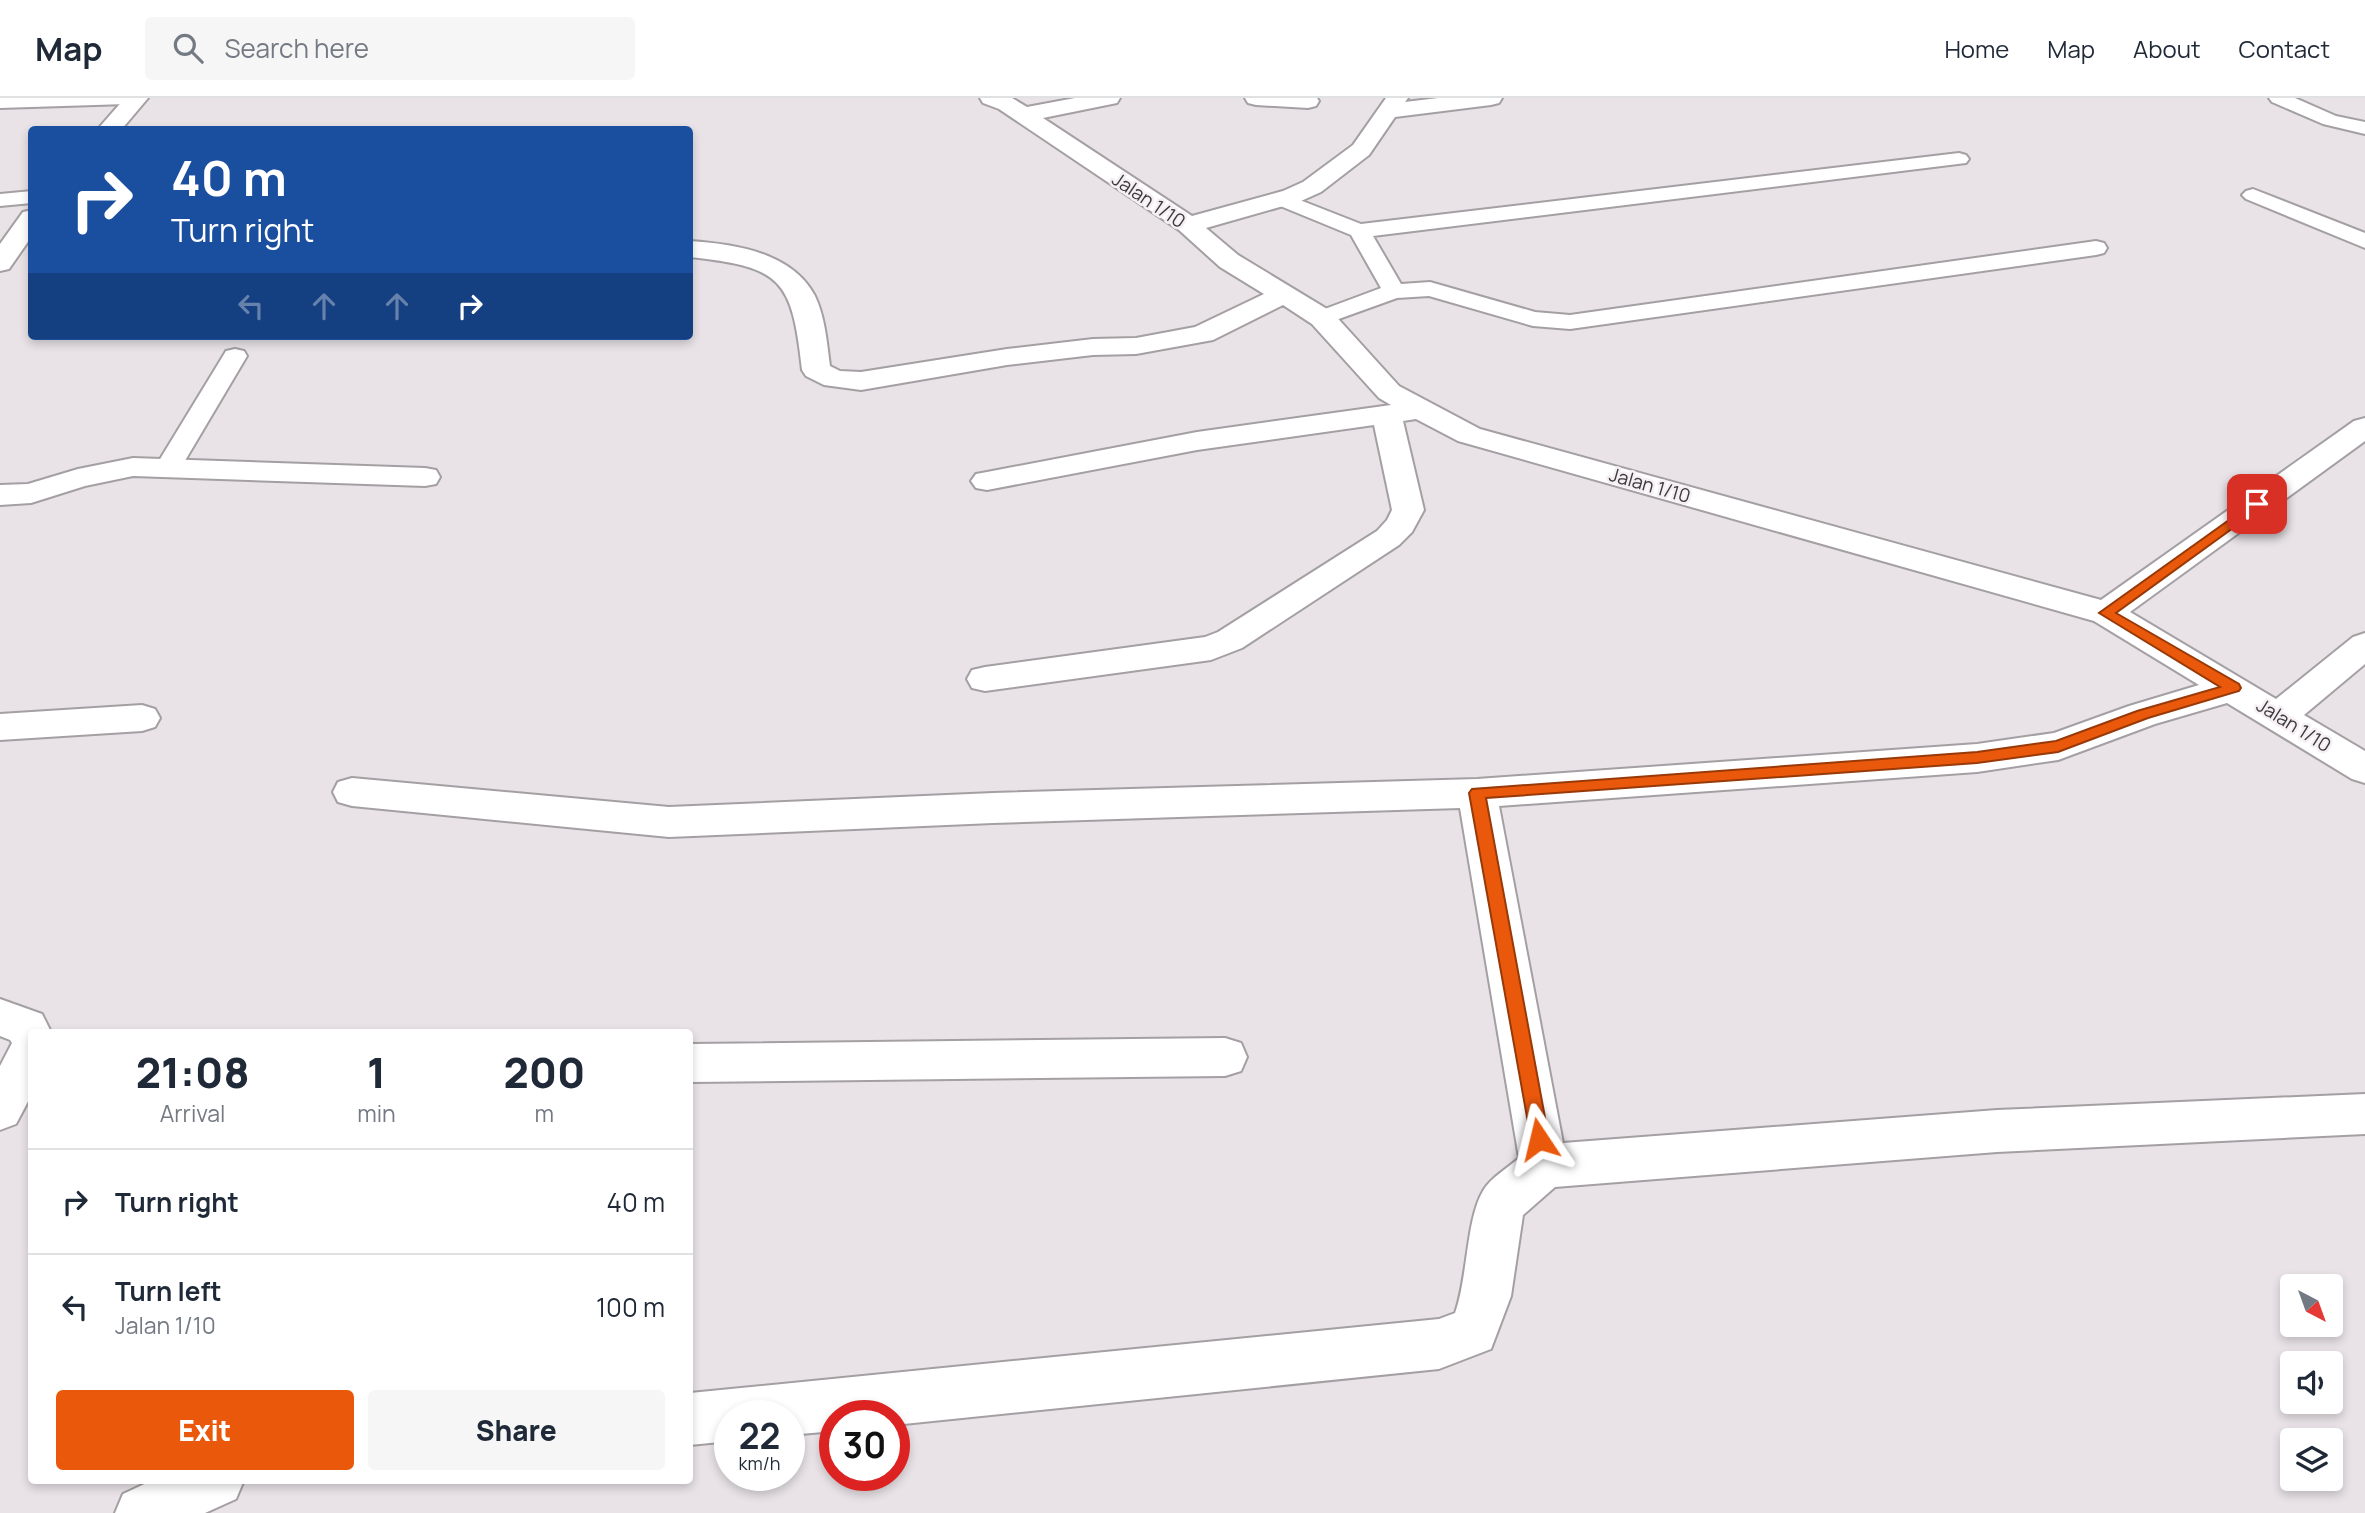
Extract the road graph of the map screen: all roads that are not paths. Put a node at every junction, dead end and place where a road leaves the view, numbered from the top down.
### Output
1 (127, 98) edge
2 (137, 98) edge
3 (1109, 98) edge
4 (1256, 98) edge
5 (1491, 98) edge
6 (2279, 98) edge
7 (1308, 101) dead end
8 (0, 102) edge
9 (1012, 104) edge
10 (1392, 104) edge
11 (112, 126) edge
12 (2365, 128) edge
13 (1959, 159) dead end
14 (2253, 195) dead end
15 (28, 197) edge
16 (1280, 199) junction
17 (0, 200) edge
18 (28, 223) edge
19 (1188, 225) junction
20 (1359, 231) junction
21 (2365, 241) edge
22 (2096, 248) dead end
23 (693, 250) edge
24 (0, 263) edge
25 (1394, 291) junction
26 (1283, 295) junction
27 (1322, 318) junction
28 (235, 356) dead end
29 (1420, 410) junction
30 (1387, 415) junction
31 (2365, 427) edge
32 (167, 469) junction
33 (425, 477) dead end
34 (987, 481) dead end
35 (0, 495) edge
36 (2106, 613) junction
37 (2365, 645) edge
38 (985, 679) dead end
39 (2234, 688) junction
40 (2278, 716) junction
41 (142, 718) dead end
42 (0, 727) edge
43 (2365, 769) edge
44 (352, 792) dead end
45 (1477, 793) junction
46 (0, 1017) edge
47 (28, 1029) edge
48 (28, 1057) edge
49 (1225, 1057) dead end
50 (693, 1063) edge
51 (0, 1110) edge
52 (2365, 1114) edge
53 (1544, 1166) junction
54 (693, 1419) edge
55 (208, 1484) edge
56 (142, 1513) edge

1 - 8 lane
2 - 11 street
3 - 9 street
4 - 7 street
5 - 10 street
6 - 12 lane
9 - 19 street, Jalan 1/10
10 - 16 street
13 - 20 lane
14 - 21 lane
15 - 17 lane
16 - 19 street
16 - 20 lane
18 - 24 street
19 - 26 street, Jalan 1/10
20 - 25 lane
22 - 25 lane
23 - 26 street
25 - 27 lane
26 - 27 street, Jalan 1/10
27 - 29 street, Jalan 1/10
28 - 32 lane
29 - 30 street
29 - 36 street, Jalan 1/10
30 - 34 street
30 - 38 street
31 - 36 street
32 - 33 street
32 - 35 street
36 - 39 street, Jalan 1/10
37 - 40 street
39 - 40 street, Jalan 1/10
39 - 45 street
40 - 43 street, Jalan 1/10
41 - 42 street
44 - 45 street
45 - 53 street
46 - 47 street
48 - 51 street
49 - 50 street
52 - 53 street
53 - 54 street
55 - 56 street

